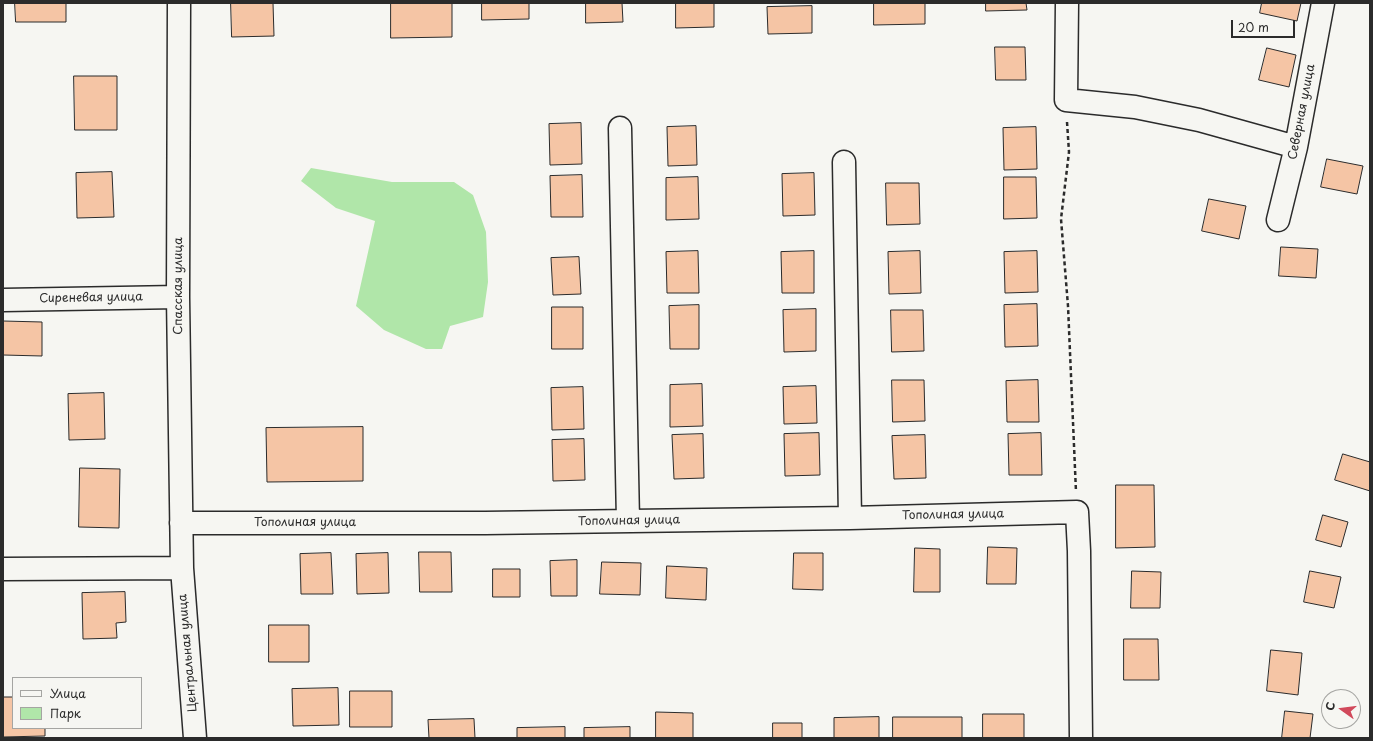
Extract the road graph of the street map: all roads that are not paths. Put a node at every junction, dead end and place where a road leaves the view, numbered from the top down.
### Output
1 (179, 3) edge
2 (1067, 3) edge
3 (1323, 3) edge
4 (620, 128) dead end
5 (1296, 148) junction
6 (844, 162) dead end
7 (1278, 220) dead end
8 (178, 297) junction
9 (3, 300) edge
10 (850, 518) junction
11 (628, 521) junction
12 (181, 524) junction
13 (182, 568) junction
14 (3, 569) edge
15 (195, 738) edge
16 (1081, 738) edge

1 - 8 street, Спасская улица
2 - 5 street
3 - 5 street, Северная улица
4 - 11 street
5 - 7 street, Северная улица
6 - 10 street
8 - 9 street, Сиреневая улица
8 - 12 street, Спасская улица
10 - 11 street, Тополиная улица
10 - 16 street, Тополиная улица
11 - 12 street, Тополиная улица
12 - 13 street, Спасская улица
13 - 14 street
13 - 15 street, Центральная улица

